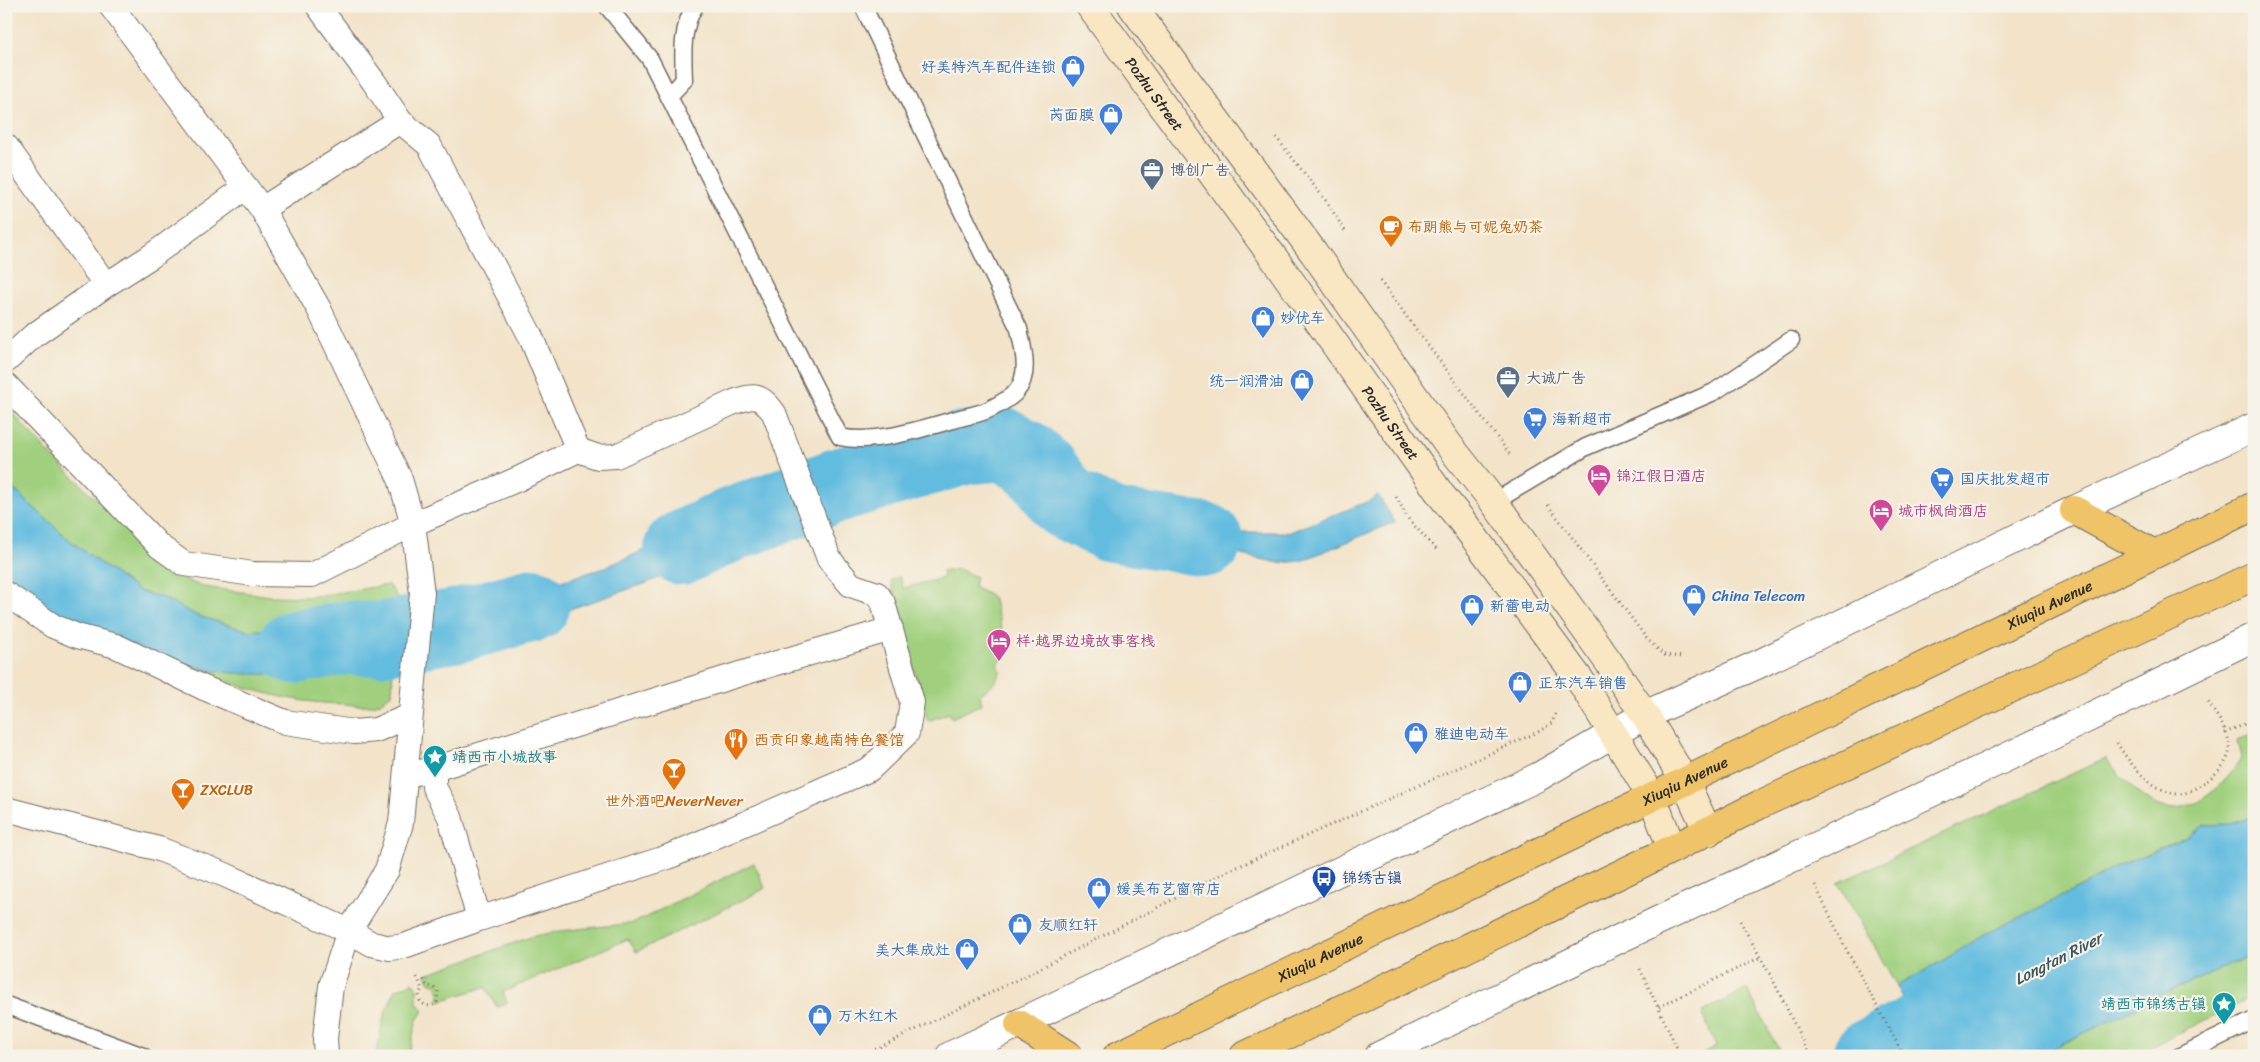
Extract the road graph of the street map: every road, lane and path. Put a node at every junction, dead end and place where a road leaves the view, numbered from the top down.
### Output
1 (112, 6) edge
2 (318, 6) edge
3 (606, 6) edge
4 (695, 6) edge
5 (863, 6) edge
6 (1090, 6) edge
7 (1132, 6) edge
8 (669, 96) junction
9 (400, 121) junction
10 (6, 146) edge
11 (246, 187) junction
12 (262, 209) junction
13 (106, 285) junction
14 (1791, 340) dead end
15 (6, 360) edge
16 (6, 385) edge
17 (2254, 427) edge
18 (578, 450) junction
19 (1530, 480) junction
20 (1396, 491) dead end
21 (1494, 502) junction
22 (2254, 506) edge
23 (2074, 510) junction
24 (413, 524) junction
25 (2154, 554) junction
26 (1441, 555) dead end
27 (2254, 576) edge
28 (6, 594) edge
29 (891, 629) junction
30 (2254, 637) edge
31 (1687, 656) dead end
32 (2206, 698) dead end
33 (411, 707) junction
34 (1555, 707) dead end
35 (1645, 715) junction
36 (2254, 720) edge
37 (2226, 733) junction
38 (1615, 734) junction
39 (2112, 735) dead end
40 (434, 769) junction
41 (406, 775) junction
42 (1684, 780) junction
43 (1652, 797) junction
44 (6, 809) edge
45 (1708, 832) junction
46 (1672, 849) junction
47 (1811, 876) dead end
48 (479, 919) junction
49 (1740, 920) dead end
50 (348, 931) junction
51 (1761, 957) junction
52 (1634, 960) dead end
53 (6, 1005) edge
54 (1659, 1007) junction
55 (2254, 1020) edge
56 (1019, 1024) junction
57 (143, 1056) edge
58 (326, 1056) edge
59 (862, 1056) edge
60 (950, 1056) edge
61 (1070, 1056) edge
62 (1118, 1056) edge
63 (1244, 1056) edge
64 (1379, 1056) edge
65 (1666, 1056) edge
66 (1810, 1056) edge
67 (1904, 1056) edge
68 (2180, 1056) edge

1 - 11 street
2 - 9 street
3 - 8 lane
4 - 8 lane
5 - 8 lane
6 - 38 main road, Pozhu Street
7 - 21 main road
9 - 12 street
9 - 18 street
10 - 13 street
11 - 12 street
11 - 13 street
12 - 24 street
13 - 15 street
14 - 19 lane
16 - 24 street
17 - 23 street
18 - 24 street
18 - 29 street
19 - 21 lane
19 - 31 path
20 - 26 path
21 - 35 main road
22 - 25 main road, Xiuqiu Avenue
23 - 25 main road
23 - 35 street
24 - 33 street
25 - 42 main road, Xiuqiu Avenue
27 - 45 main road
28 - 33 street
29 - 40 street
29 - 48 street
30 - 64 street
32 - 37 path
33 - 41 street
34 - 59 path
35 - 38 street
35 - 42 main road
36 - 37 path
37 - 39 path
38 - 43 main road, Pozhu Street
38 - 56 street
40 - 41 street
40 - 48 street
41 - 50 street
42 - 43 main road, Xiuqiu Avenue
42 - 45 main road
43 - 46 main road, Pozhu Street
43 - 62 main road, Xiuqiu Avenue
44 - 50 street
45 - 46 main road
46 - 63 main road
47 - 67 path
48 - 50 street
49 - 51 path
50 - 58 street
51 - 54 path
51 - 66 path
52 - 54 path
53 - 57 lane
54 - 65 path
55 - 68 lane
56 - 60 street
56 - 61 main road

